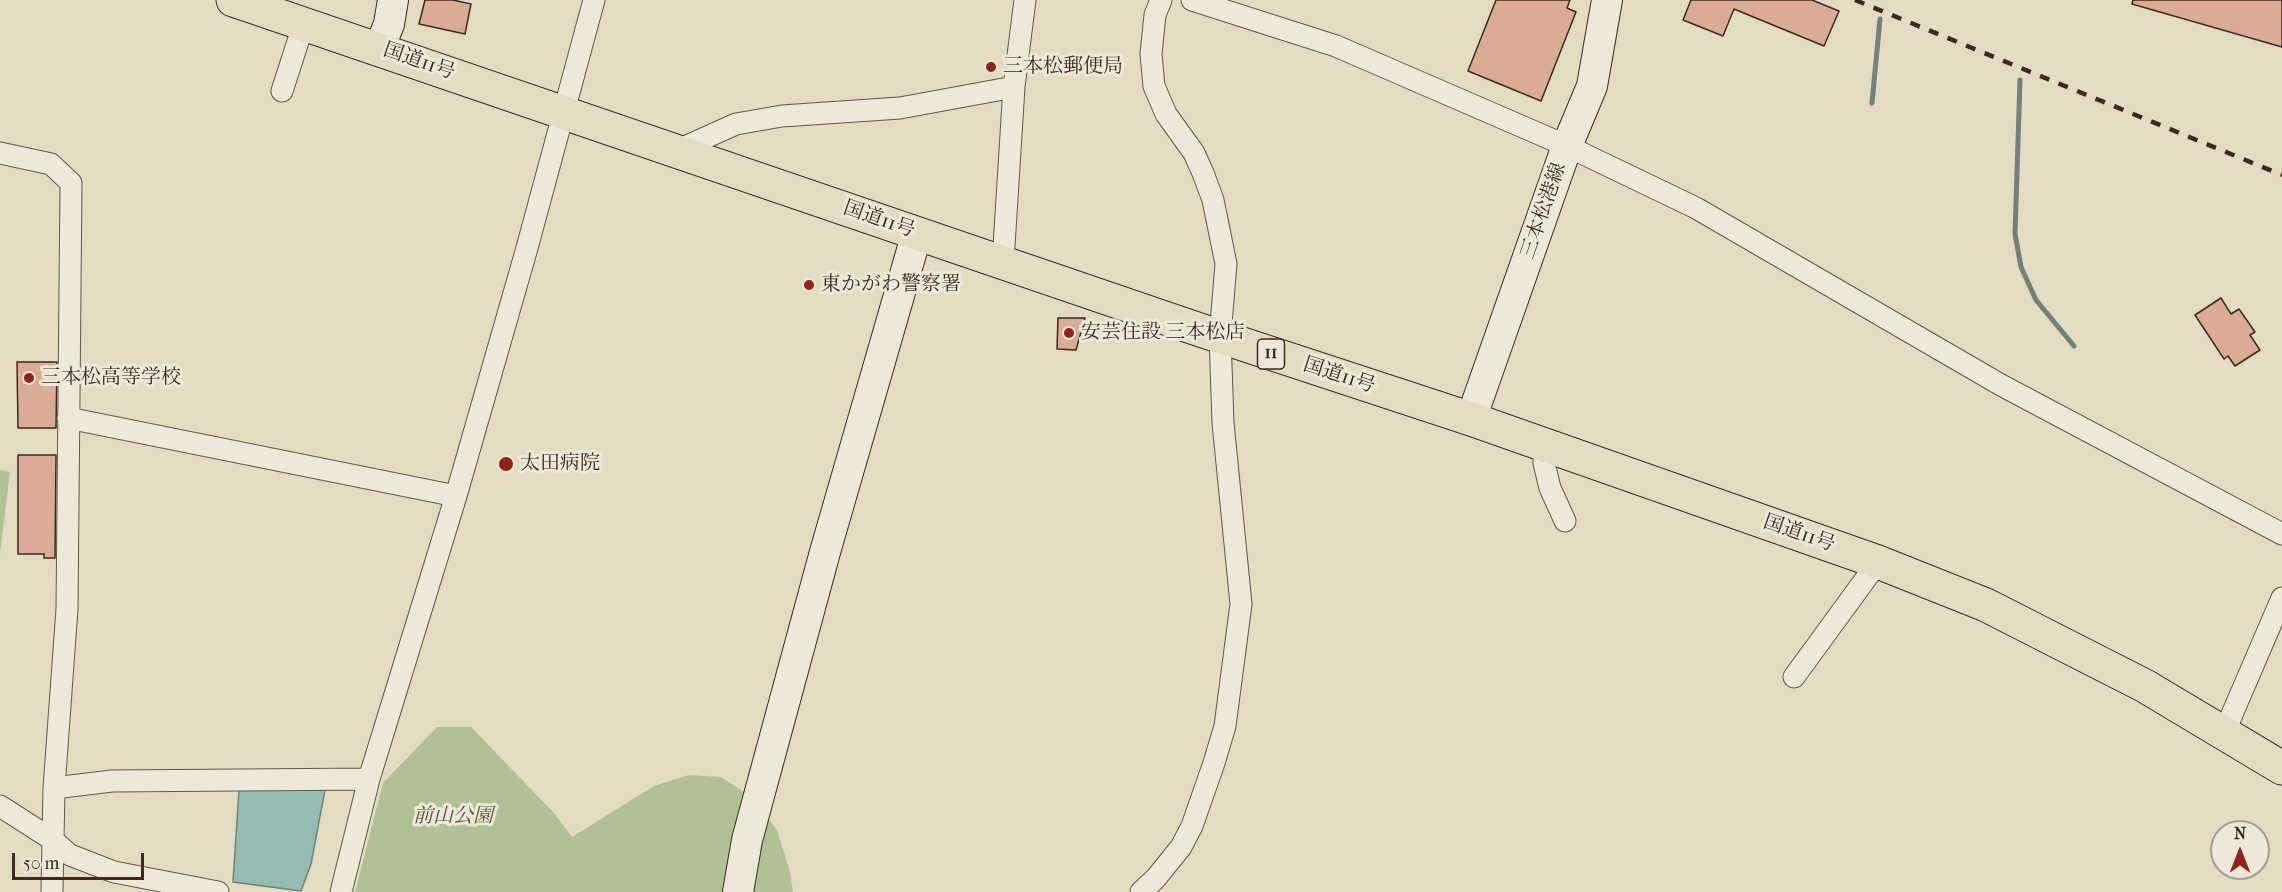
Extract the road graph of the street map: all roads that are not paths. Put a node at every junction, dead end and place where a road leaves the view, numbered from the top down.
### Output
1 (233, 0) edge
2 (393, 0) edge
3 (594, 0) edge
4 (1025, 0) edge
5 (1161, 0) edge
6 (1192, 0) edge
7 (1607, 0) edge
8 (304, 23) junction
9 (379, 49) junction
10 (1014, 87) junction
11 (282, 91) dead end
12 (563, 111) junction
13 (1567, 146) junction
14 (678, 150) junction
15 (0, 153) edge
16 (917, 233) junction
17 (1003, 262) junction
18 (1220, 336) junction
19 (68, 418) junction
20 (1471, 419) junction
21 (1544, 446) junction
22 (456, 496) junction
23 (1565, 521) dead end
24 (2282, 534) edge
25 (1878, 562) junction
26 (2282, 598) edge
27 (1794, 677) dead end
28 (2224, 733) junction
29 (2282, 768) edge
30 (369, 779) junction
31 (54, 788) junction
32 (0, 806) edge
33 (53, 840) junction
34 (52, 892) edge
35 (218, 892) edge
36 (341, 892) edge
37 (738, 892) edge
38 (1141, 892) edge

1 - 8 highway, 国道11号 / 11
2 - 9 street
3 - 12 street
4 - 10 street
5 - 18 street
6 - 13 street
7 - 13 street, 三本松港線
8 - 9 highway, 国道11号 / 11
8 - 11 street
9 - 12 highway, 国道11号 / 11
10 - 14 street
10 - 17 street
12 - 14 highway, 国道11号 / 11
12 - 22 street
13 - 20 street, 三本松港線
13 - 24 street
14 - 16 highway, 国道11号 / 11
15 - 19 street
16 - 17 highway, 国道11号 / 11
16 - 37 street
17 - 18 highway, 国道11号 / 11
18 - 20 highway, 国道11号 / 11
18 - 38 street
19 - 22 street
19 - 31 street
20 - 21 highway, 国道11号 / 11
21 - 23 street
21 - 25 highway, 国道11号 / 11
22 - 30 street
25 - 27 street
25 - 28 highway, 国道11号 / 11
26 - 28 street
28 - 29 highway, 国道11号 / 11
30 - 31 street
30 - 36 street
31 - 33 street
32 - 33 street
33 - 34 street
33 - 35 street

